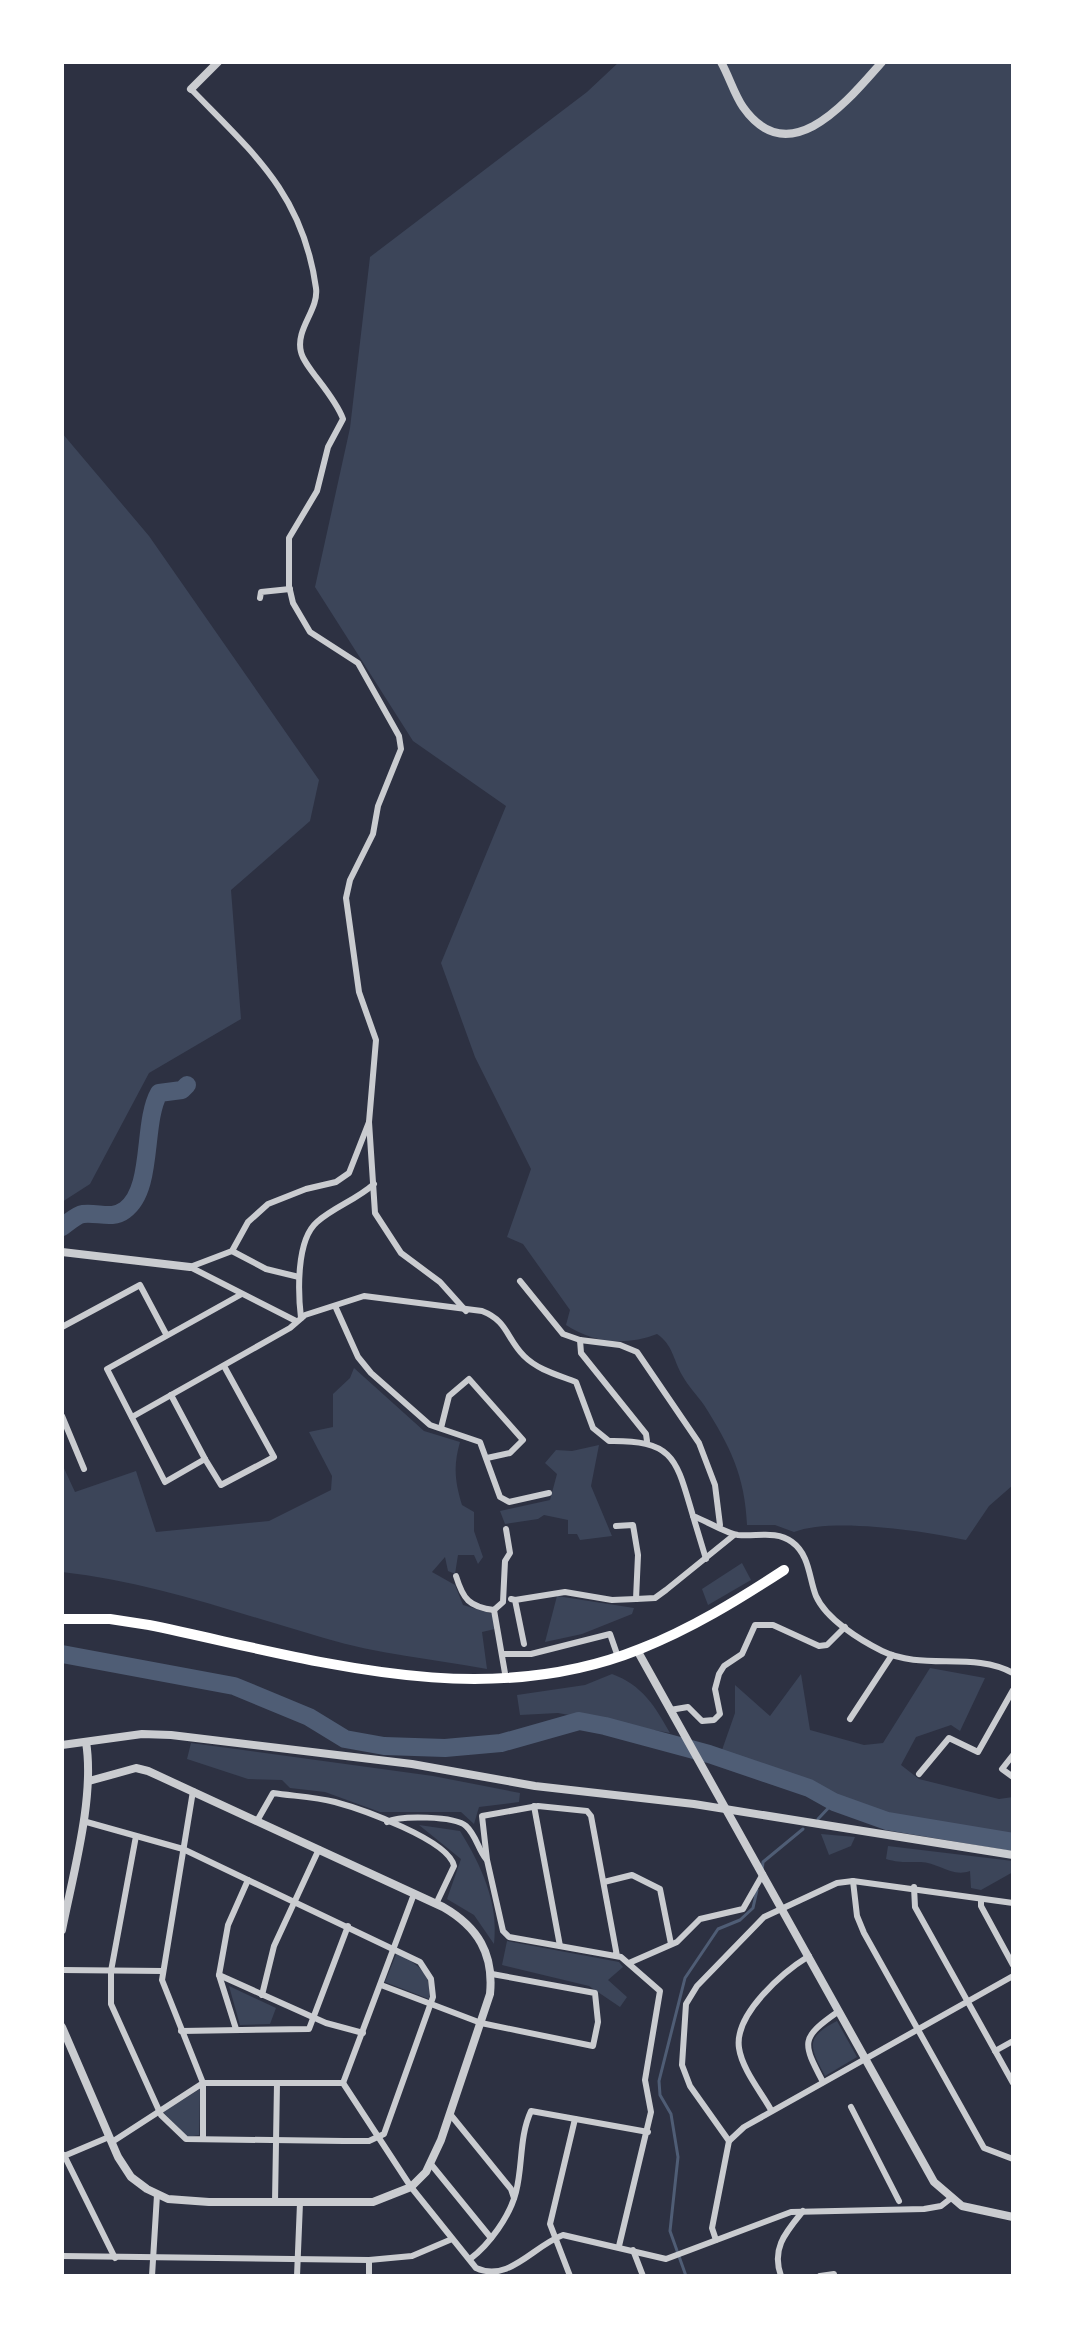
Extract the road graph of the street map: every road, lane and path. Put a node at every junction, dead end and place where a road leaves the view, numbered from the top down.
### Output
1 (218, 62) edge
2 (721, 62) edge
3 (882, 62) edge
4 (191, 89) joint
5 (290, 589) junction
6 (260, 598) dead end
7 (369, 1122) junction
8 (374, 1184) junction
9 (232, 1251) junction
10 (62, 1252) edge
11 (190, 1267) junction
12 (299, 1277) junction
13 (520, 1281) dead end
14 (240, 1295) junction
15 (336, 1308) junction
16 (466, 1311) junction
17 (299, 1320) junction
18 (62, 1327) edge
19 (166, 1334) junction
20 (580, 1340) junction
21 (224, 1366) junction
22 (171, 1395) junction
23 (62, 1416) edge
24 (132, 1417) junction
25 (441, 1428) junction
26 (647, 1441) junction
27 (487, 1458) junction
28 (205, 1459) junction
29 (84, 1469) dead end
30 (549, 1493) dead end
31 (693, 1516) junction
32 (720, 1525) junction
33 (616, 1526) dead end
34 (506, 1529) dead end
35 (734, 1535) junction
36 (706, 1559) junction
37 (784, 1570) dead end
38 (456, 1576) dead end
39 (503, 1598) junction
40 (636, 1599) junction
41 (515, 1600) junction
42 (494, 1610) junction
43 (62, 1619) edge
44 (845, 1627) junction
45 (524, 1644) dead end
46 (637, 1650) junction
47 (502, 1654) junction
48 (892, 1655) junction
49 (618, 1657) junction
50 (1013, 1673) edge
51 (506, 1679) junction
52 (1013, 1690) edge
53 (670, 1710) junction
54 (850, 1719) dead end
55 (86, 1742) junction
56 (62, 1745) edge
57 (1013, 1755) edge
58 (919, 1774) dead end
59 (1013, 1777) edge
60 (89, 1781) junction
61 (193, 1791) junction
62 (534, 1806) junction
63 (728, 1809) junction
64 (83, 1821) junction
65 (257, 1821) junction
66 (387, 1822) junction
67 (136, 1836) junction
68 (183, 1849) junction
69 (319, 1849) junction
70 (1013, 1855) edge
71 (487, 1860) junction
72 (761, 1870) junction
73 (248, 1880) junction
74 (853, 1881) junction
75 (604, 1882) junction
76 (914, 1887) junction
77 (414, 1894) junction
78 (981, 1899) junction
79 (294, 1901) junction
80 (1013, 1903) edge
81 (436, 1904) junction
82 (782, 1907) junction
83 (348, 1926) junction
84 (62, 1930) edge
85 (671, 1944) junction
86 (560, 1946) junction
87 (394, 1948) junction
88 (617, 1956) junction
89 (809, 1956) junction
90 (629, 1963) junction
91 (1013, 1965) edge
92 (62, 1970) edge
93 (111, 1971) junction
94 (163, 1971) junction
95 (492, 1974) junction
96 (219, 1975) junction
97 (1013, 1976) edge
98 (381, 1985) junction
99 (262, 1995) junction
100 (968, 2002) junction
101 (431, 2003) junction
102 (839, 2011) junction
103 (314, 2018) junction
104 (481, 2023) junction
105 (62, 2027) edge
106 (236, 2029) junction
107 (918, 2030) junction
108 (181, 2031) junction
109 (363, 2033) junction
110 (1013, 2041) edge
111 (995, 2051) junction
112 (866, 2059) junction
113 (823, 2082) junction
114 (203, 2083) junction
115 (277, 2083) junction
116 (343, 2083) junction
117 (1013, 2083) edge
118 (851, 2107) dead end
119 (771, 2110) junction
120 (159, 2111) junction
121 (450, 2114) junction
122 (575, 2119) junction
123 (648, 2132) junction
124 (379, 2138) junction
125 (203, 2139) junction
126 (110, 2140) junction
127 (729, 2141) junction
128 (275, 2142) junction
129 (63, 2156) edge
130 (1013, 2159) edge
131 (430, 2163) junction
132 (411, 2187) junction
133 (157, 2195) junction
134 (514, 2198) junction
135 (950, 2199) junction
136 (899, 2201) dead end
137 (275, 2202) junction
138 (300, 2203) junction
139 (803, 2211) junction
140 (1013, 2217) edge
141 (491, 2238) junction
142 (554, 2238) junction
143 (452, 2239) junction
144 (716, 2240) junction
145 (619, 2246) junction
146 (633, 2250) junction
147 (153, 2255) junction
148 (62, 2256) edge
149 (115, 2258) junction
150 (297, 2258) junction
151 (470, 2259) junction
152 (369, 2260) junction
153 (476, 2268) junction
154 (834, 2274) dead end
155 (152, 2276) edge
156 (297, 2276) edge
157 (369, 2276) edge
158 (472, 2276) edge
159 (570, 2276) edge
160 (643, 2276) edge
161 (781, 2276) edge
162 (820, 2276) edge

1 - 4 street
2 - 3 street
4 - 5 street
5 - 6 street
5 - 7 street
7 - 8 street
7 - 9 street
8 - 12 street
8 - 16 street
9 - 11 street
9 - 12 street
10 - 11 street
11 - 14 street
12 - 17 street
13 - 20 street
14 - 17 street
14 - 19 street
15 - 16 street
15 - 17 street
15 - 25 street
16 - 26 street
17 - 21 street
18 - 19 street
19 - 24 street
20 - 26 street
20 - 32 street
21 - 22 street
21 - 28 street
22 - 24 street
22 - 28 street
23 - 29 street
24 - 28 street
25 - 27 street
25 - 27 street
26 - 31 street
27 - 30 street
31 - 32 street
31 - 36 street
32 - 35 street
33 - 40 street
34 - 39 street
35 - 36 street
35 - 44 street
36 - 40 street
37 - 46 main road
38 - 42 street
39 - 41 street
39 - 42 street
40 - 41 street
41 - 45 street
42 - 47 street
43 - 51 main road
44 - 48 street
44 - 53 street
46 - 49 main road
46 - 53 street
47 - 49 street
47 - 51 street
48 - 50 street
48 - 54 street
49 - 51 main road
52 - 58 street
53 - 63 street
55 - 56 street
55 - 60 street
55 - 63 street
57 - 59 street
60 - 61 street
60 - 64 street
61 - 65 street
61 - 68 street
62 - 71 street
62 - 75 street
62 - 86 street
63 - 70 street
63 - 72 street
64 - 67 street
64 - 84 street
65 - 66 street
65 - 69 street
66 - 71 street
66 - 81 street
67 - 68 street
67 - 93 street
68 - 73 street
68 - 94 street
69 - 77 street
69 - 79 street
71 - 86 street
72 - 82 street
72 - 85 street
73 - 79 street
73 - 96 street
74 - 76 street
74 - 82 street
74 - 107 street
75 - 85 street
75 - 88 street
76 - 78 street
76 - 100 street
77 - 81 street
77 - 87 street
78 - 80 street
78 - 91 street
79 - 83 street
79 - 99 street
81 - 95 street
82 - 89 street
82 - 127 street
83 - 87 street
83 - 103 street
85 - 90 street
86 - 88 street
87 - 98 street
87 - 101 street
88 - 90 street
89 - 102 street
89 - 119 street
90 - 123 street
92 - 93 street
93 - 94 street
93 - 120 street
94 - 108 street
95 - 104 street
95 - 104 street
96 - 99 street
96 - 106 street
97 - 100 street
98 - 101 street
98 - 109 street
99 - 103 street
100 - 107 street
100 - 111 street
101 - 104 street
101 - 124 street
102 - 112 street
102 - 113 street
103 - 106 street
103 - 109 street
104 - 121 street
105 - 126 street
106 - 108 street
107 - 112 street
107 - 130 street
108 - 114 street
109 - 116 street
110 - 111 street
111 - 117 street
112 - 113 street
112 - 135 street
113 - 119 street
114 - 115 street
114 - 120 street
114 - 125 street
115 - 116 street
115 - 128 street
116 - 124 street
118 - 136 street
119 - 127 street
120 - 125 street
120 - 126 street
121 - 131 street
121 - 134 street
122 - 123 street
122 - 134 street
122 - 142 street
123 - 145 street
124 - 128 street
124 - 132 street
125 - 128 street
126 - 129 street
126 - 133 street
127 - 144 street
128 - 137 street
129 - 149 street
131 - 132 street
131 - 141 street
132 - 138 street
132 - 143 street
133 - 137 street
133 - 147 street
134 - 141 street
135 - 139 street
135 - 140 street
137 - 138 street
138 - 150 street
139 - 144 street
139 - 161 street
141 - 151 street
142 - 145 street
142 - 153 street
142 - 159 street
143 - 151 street
143 - 152 street
144 - 146 street
145 - 146 street
146 - 160 street
147 - 149 street
147 - 150 street
147 - 155 street
148 - 149 street
150 - 152 street
150 - 156 street
151 - 153 street
152 - 157 street
153 - 158 street
154 - 162 street

